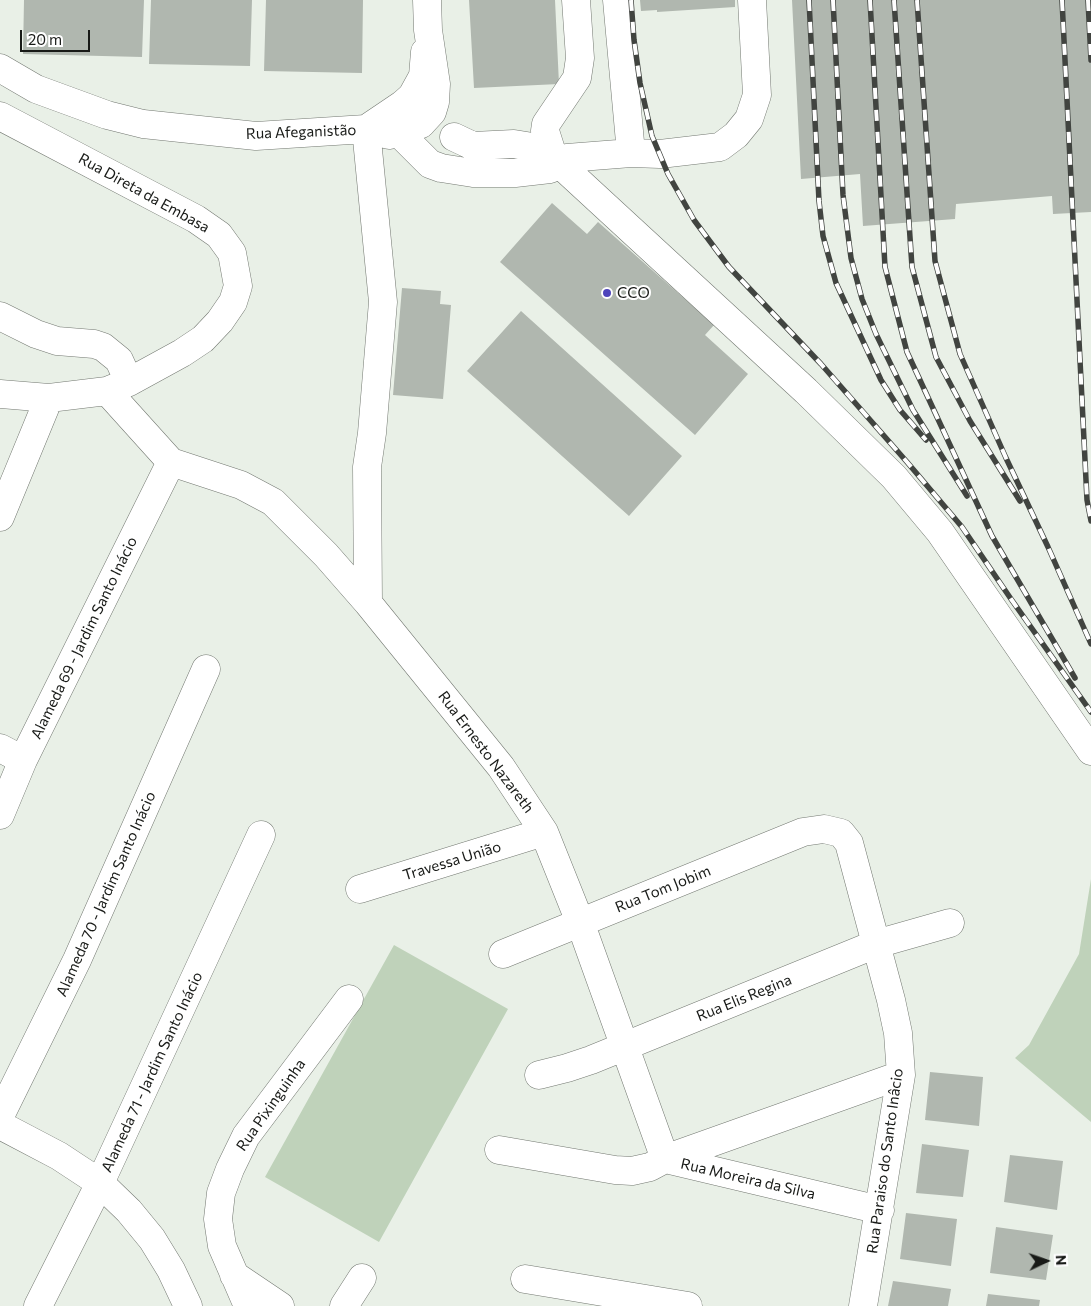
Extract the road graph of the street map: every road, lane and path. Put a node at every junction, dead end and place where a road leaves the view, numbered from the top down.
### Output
1 (427, 0) edge
2 (576, 0) edge
3 (617, 0) edge
4 (752, 0) edge
5 (428, 30) junction
6 (0, 68) edge
7 (432, 112) junction
8 (0, 116) edge
9 (366, 129) junction
10 (399, 133) junction
11 (454, 137) junction
12 (631, 153) junction
13 (558, 161) junction
14 (447, 179) junction
15 (0, 316) edge
16 (118, 386) junction
17 (0, 394) edge
18 (49, 398) junction
19 (171, 462) junction
20 (0, 517) edge
21 (368, 603) junction
22 (206, 669) dead end
23 (1091, 751) edge
24 (12, 754) edge
25 (0, 816) edge
26 (824, 829) joint
27 (544, 832) junction
28 (261, 835) dead end
29 (360, 889) dead end
30 (580, 922) junction
31 (950, 923) dead end
32 (876, 944) junction
33 (503, 954) dead end
34 (349, 999) dead end
35 (626, 1046) junction
36 (539, 1075) dead end
37 (901, 1075) junction
38 (0, 1116) edge
39 (0, 1124) edge
40 (500, 1150) dead end
41 (665, 1159) junction
42 (100, 1183) junction
43 (880, 1210) junction
44 (232, 1274) junction
45 (362, 1278) dead end
46 (525, 1278) dead end
47 (38, 1306) edge
48 (188, 1306) edge
49 (248, 1306) edge
50 (280, 1306) edge
51 (344, 1306) edge
52 (688, 1306) edge
53 (863, 1306) edge

1 - 5 street
2 - 13 street
3 - 12 street
4 - 12 street
5 - 7 street
5 - 9 street
6 - 9 street, Rua Afeganistão
7 - 10 street, Rua Afeganistão
7 - 11 street
8 - 16 street, Rua Direta da Embasa
9 - 10 street, Rua Afeganistão
9 - 21 street
10 - 14 street
11 - 13 street
11 - 14 street
12 - 13 street
13 - 14 street
13 - 23 street
15 - 16 street
16 - 18 street, Rua Direta da Embasa
16 - 19 street
17 - 18 street, Rua Direta da Embasa
18 - 20 street
19 - 21 street, Rua Ernesto Nazareth
19 - 24 street, Alameda 69 - Jardim Santo Inácio
21 - 27 street, Rua Ernesto Nazareth
22 - 38 street, Alameda 70 - Jardim Santo Inácio
24 - 25 street, Alameda 69 - Jardim Santo Inácio
26 - 30 street, Rua Tom Jobim
26 - 32 street, Rua Paraiso do Santo Inâcio
27 - 29 street, Travessa União
27 - 30 street, Rua Ernesto Nazareth
28 - 42 street, Alameda 71 - Jardim Santo Inácio
30 - 33 street, Rua Tom Jobim
30 - 35 street, Rua Ernesto Nazareth
31 - 32 street, Rua Elis Regina
32 - 35 street, Rua Elis Regina
32 - 37 street, Rua Paraiso do Santo Inâcio
34 - 44 street, Rua Pixinguinha
35 - 36 street, Rua Elis Regina
35 - 41 street, Rua Ernesto Nazareth
37 - 41 street
37 - 43 street, Rua Paraiso do Santo Inâcio
39 - 42 street
40 - 41 street, Rua Moreira da Silva
41 - 43 street, Rua Moreira da Silva
42 - 47 street, Alameda 71 - Jardim Santo Inácio
42 - 48 street
43 - 53 street, Rua Paraiso do Santo Inâcio
44 - 49 street, Rua Pixinguinha
44 - 50 street
45 - 51 street
46 - 52 street

